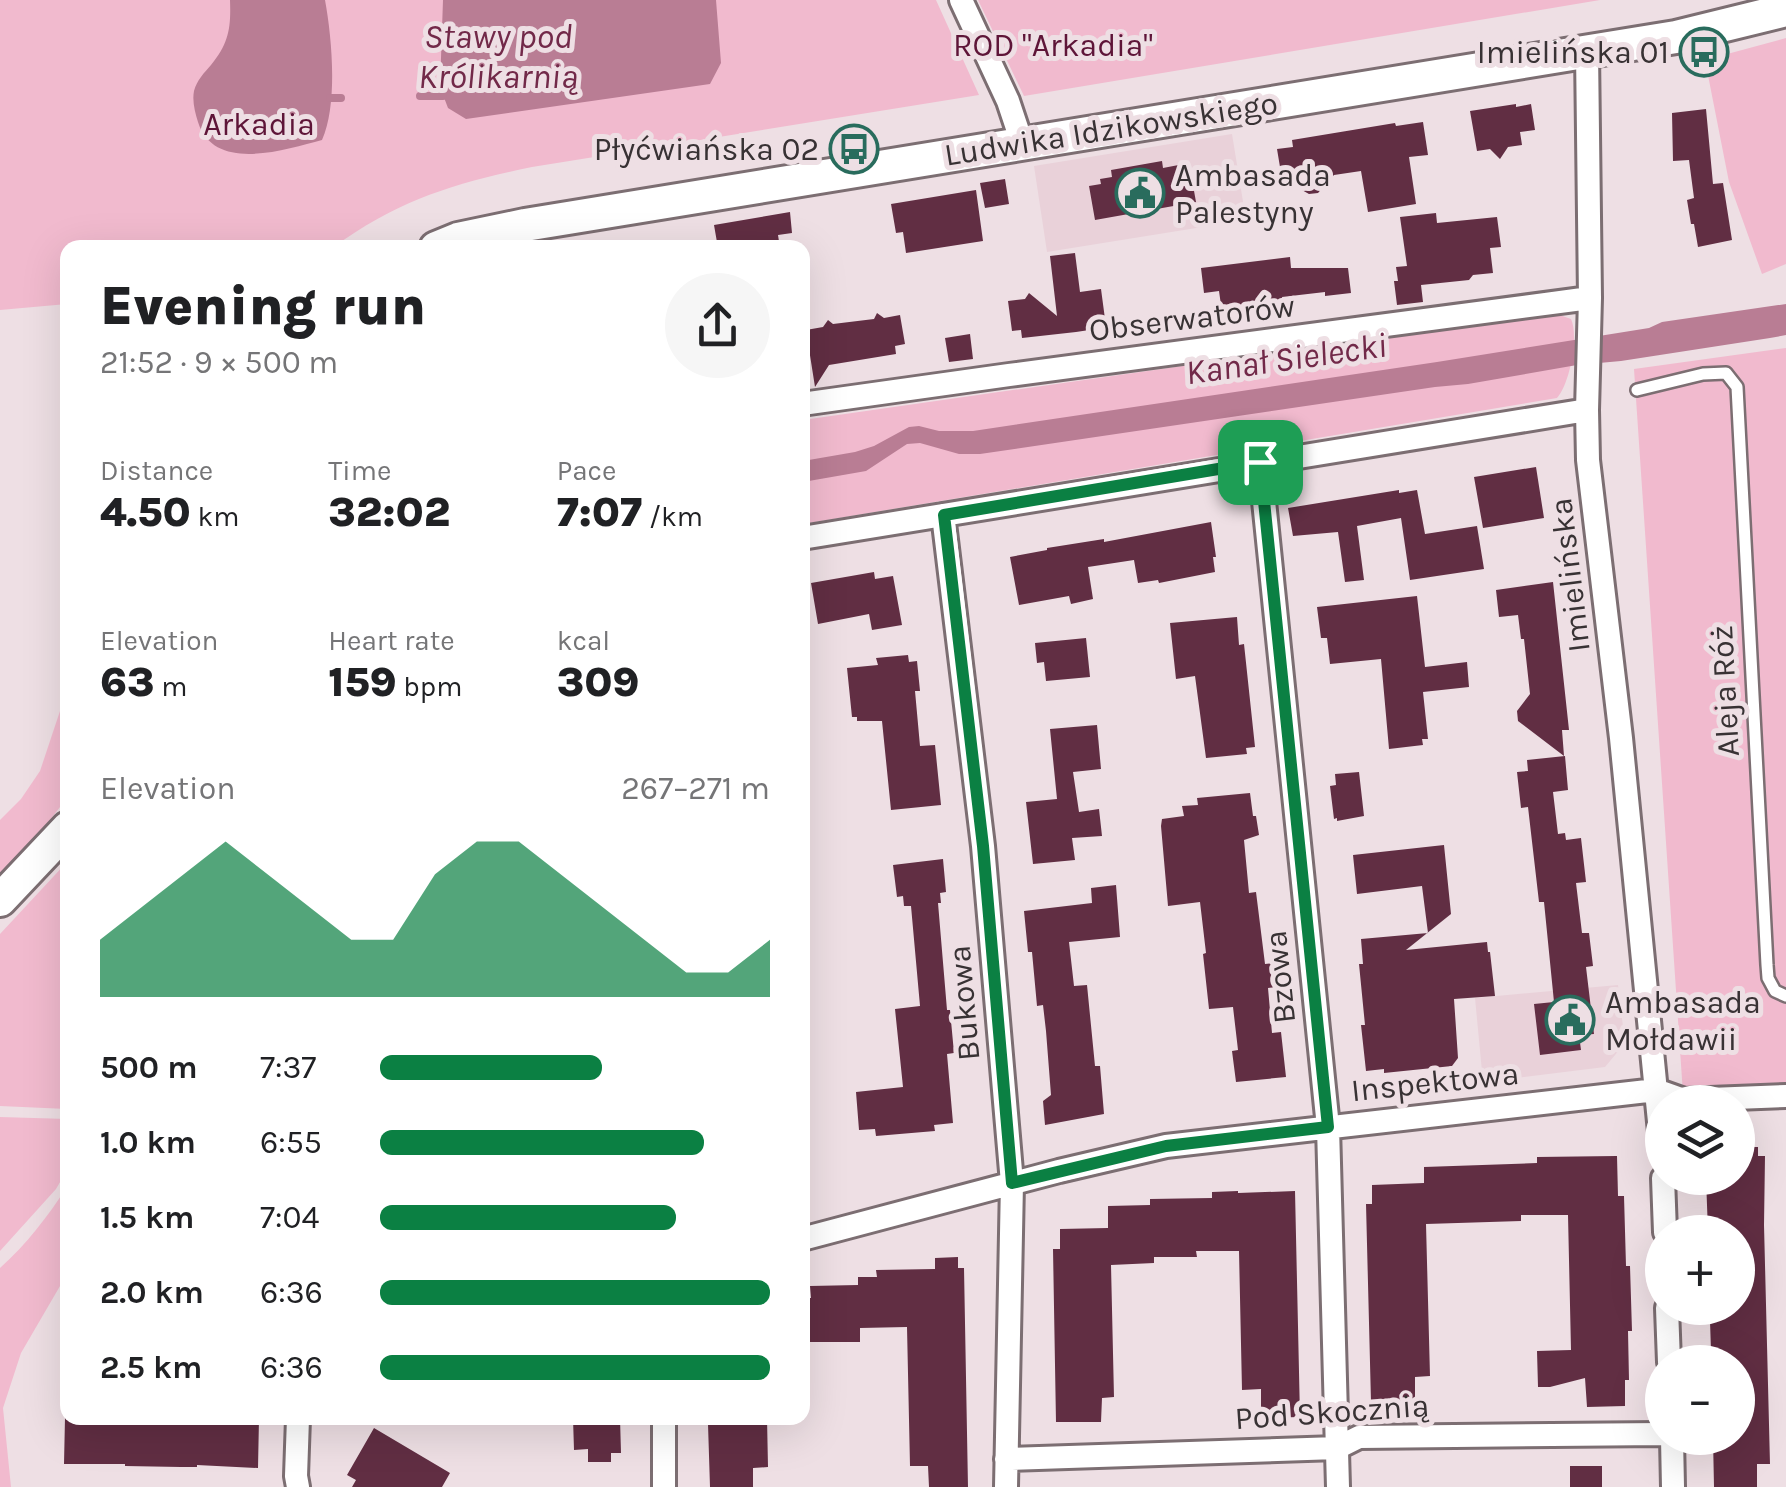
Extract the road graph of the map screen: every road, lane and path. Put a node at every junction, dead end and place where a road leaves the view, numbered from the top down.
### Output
1 (960, 0) edge
2 (1786, 10) edge
3 (1588, 52) junction
4 (1022, 143) junction
5 (456, 240) edge
6 (1590, 298) junction
7 (1637, 390) dead end
8 (810, 403) edge
9 (1586, 410) junction
10 (1260, 462) junction
11 (944, 515) junction
12 (810, 537) edge
13 (60, 836) edge
14 (0, 900) edge
15 (1780, 994) edge
16 (1656, 1085) edge
17 (1645, 1091) edge
18 (1786, 1096) edge
19 (1755, 1097) edge
20 (1328, 1127) junction
21 (1012, 1183) junction
22 (810, 1237) edge
23 (298, 1425) edge
24 (664, 1425) edge
25 (1645, 1434) edge
26 (1336, 1448) junction
27 (1673, 1455) edge
28 (1006, 1459) junction
29 (298, 1487) edge
30 (664, 1487) edge
31 (1006, 1487) edge
32 (1338, 1487) edge
33 (1674, 1487) edge

1 - 4 street
2 - 3 street, Ludwika Idzikowskiego
3 - 4 street, Ludwika Idzikowskiego
3 - 6 street, Imielińska
4 - 5 street, Ludwika Idzikowskiego
6 - 8 street, Obserwatorów
6 - 9 street, Imielińska
7 - 15 lane, Aleja Róż
9 - 10 street
9 - 16 street, Imielińska
10 - 11 street
10 - 20 street, Bzowa
11 - 12 street
11 - 21 street, Bukowa
13 - 14 street
17 - 20 street, Inspektowa
18 - 19 street, Inspektowa
20 - 21 street, Inspektowa
20 - 26 street, Bzowa
21 - 22 street, Inspektowa
21 - 28 street, Bukowa
23 - 29 street
24 - 30 street
25 - 26 street, Pod Skocznią
26 - 28 street, Pod Skocznią
26 - 32 street, Bzowa
27 - 33 street
28 - 31 street, Bukowa

